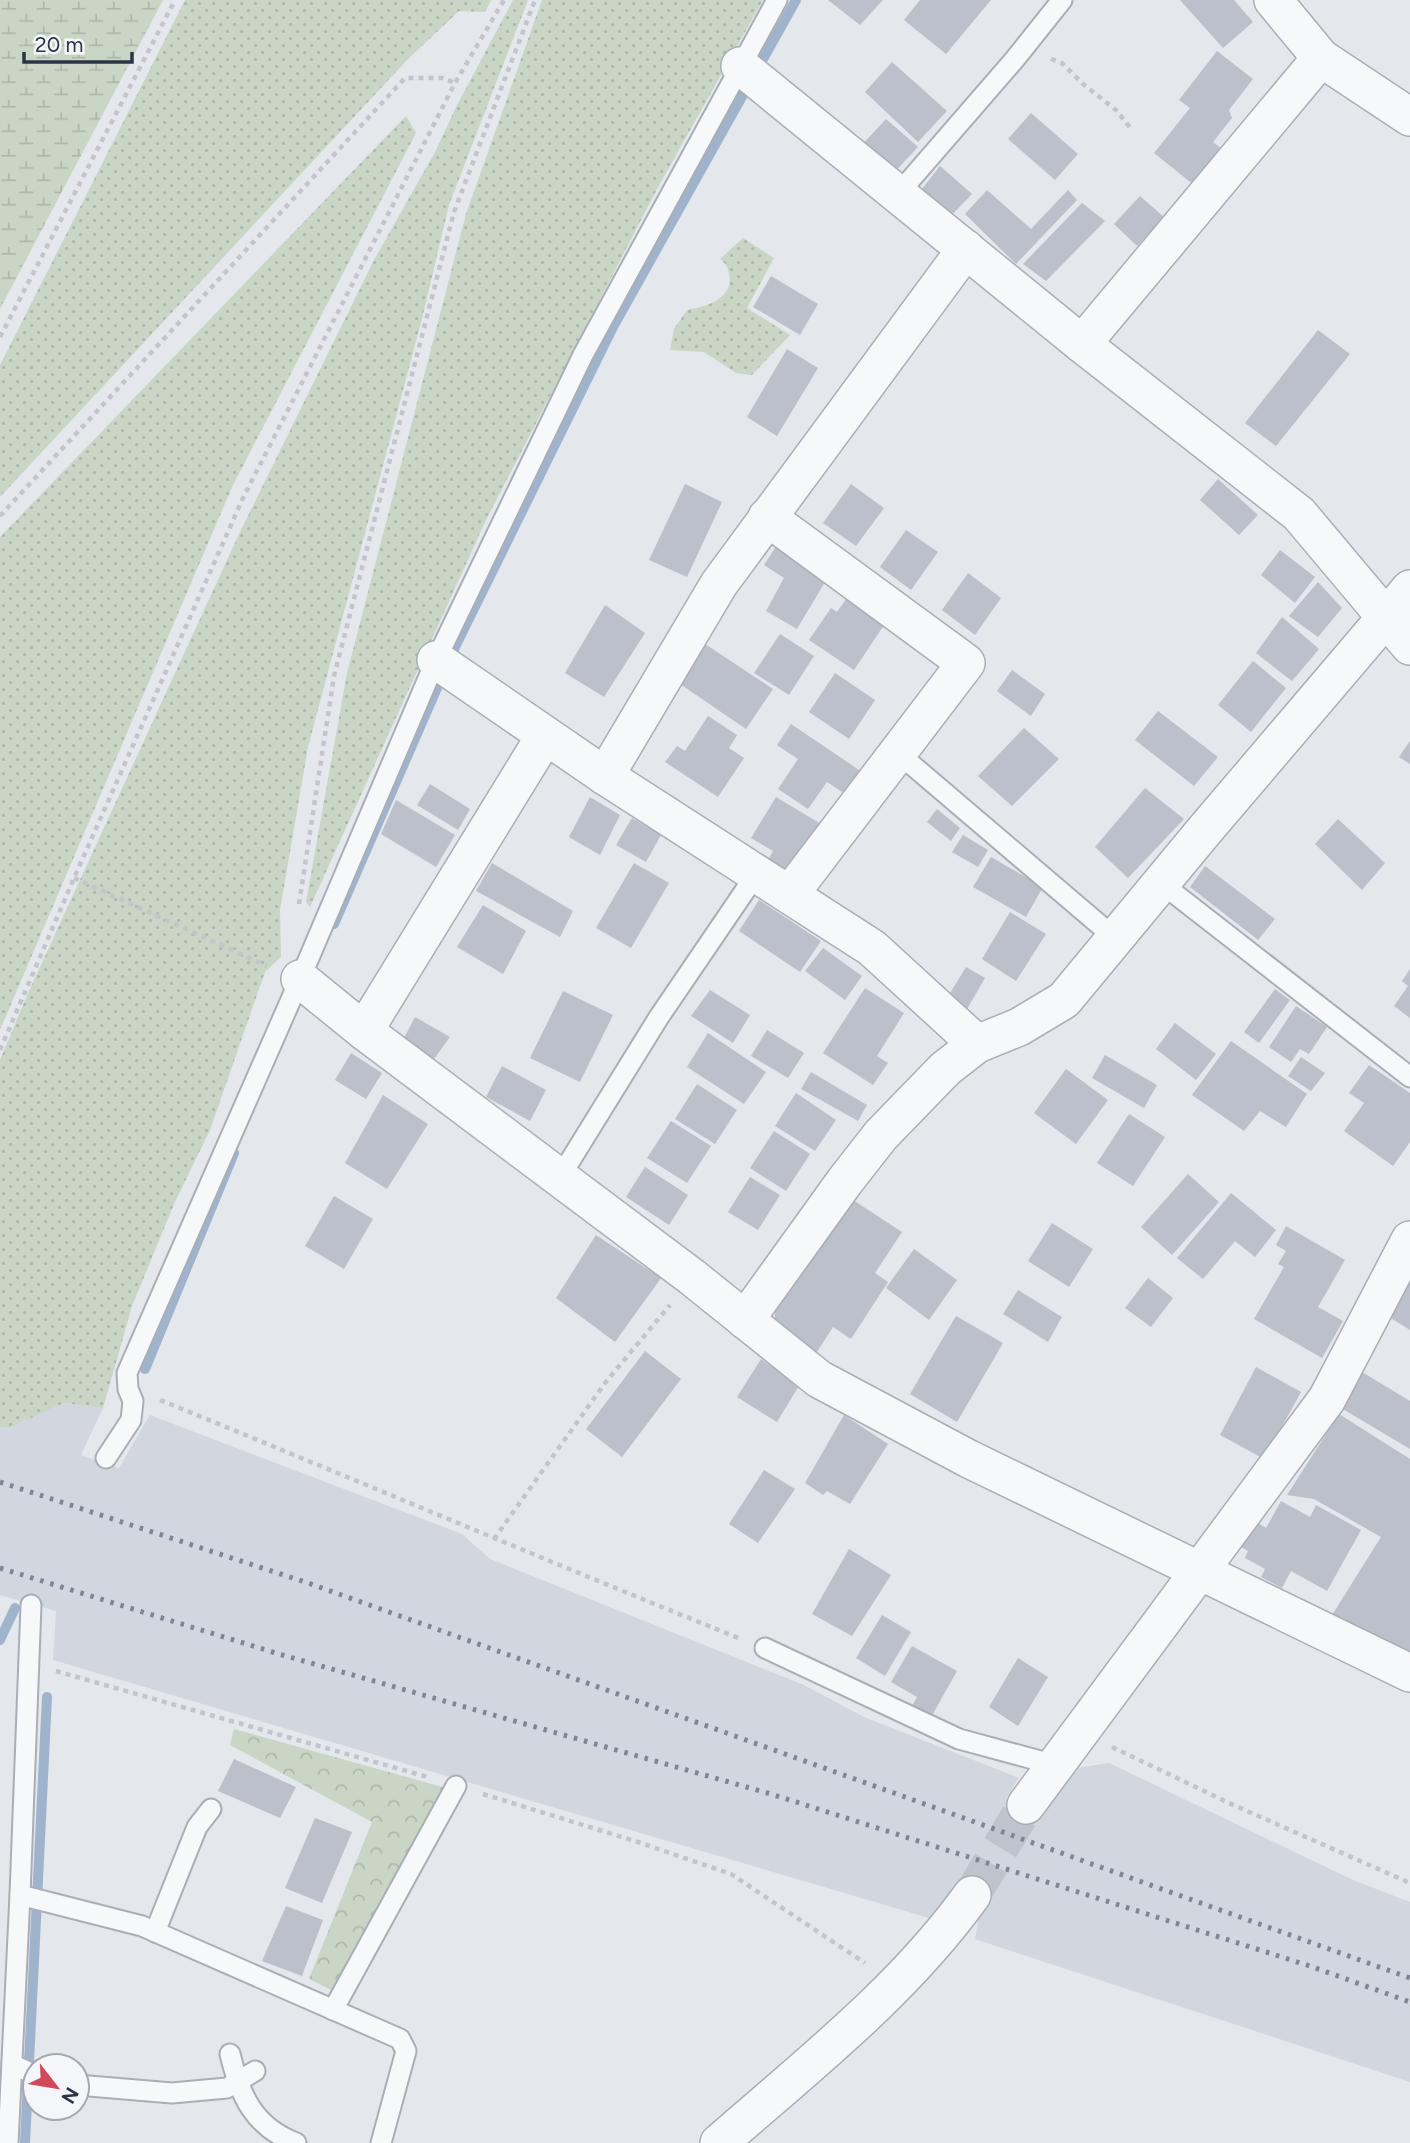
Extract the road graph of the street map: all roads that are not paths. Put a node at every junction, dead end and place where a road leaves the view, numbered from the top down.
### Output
1 (777, 0) edge
2 (1062, 0) edge
3 (1273, 0) edge
4 (1321, 58) junction
5 (740, 66) junction
6 (1410, 117) edge
7 (898, 194) junction
8 (966, 249) junction
9 (1082, 344) junction
10 (767, 517) junction
11 (1410, 589) edge
12 (1385, 618) junction
13 (1410, 646) edge
14 (436, 660) junction
15 (545, 736) junction
16 (898, 753) junction
17 (605, 776) junction
18 (757, 873) junction
19 (1161, 883) junction
20 (790, 894) junction
21 (1115, 938) junction
22 (287, 974) junction
23 (364, 1031) junction
24 (977, 1044) junction
25 (1410, 1077) edge
26 (560, 1177) junction
27 (1410, 1240) edge
28 (745, 1320) junction
29 (106, 1458) dead end
30 (1200, 1571) junction
31 (31, 1605) dead end
32 (765, 1648) road end
33 (1410, 1673) edge
34 (1055, 1765) junction
35 (456, 1786) dead end
36 (1027, 1805) tunnel mouth
37 (211, 1809) dead end
38 (20, 1895) junction
39 (972, 1895) tunnel mouth
40 (155, 1932) junction
41 (333, 2010) junction
42 (230, 2054) dead end
43 (12, 2064) junction
44 (21, 2068) edge
45 (255, 2071) dead end
46 (236, 2082) junction
47 (91, 2086) edge
48 (8, 2143) edge
49 (296, 2143) edge
50 (381, 2143) edge
51 (719, 2143) edge

1 - 5 lane
2 - 7 lane
3 - 4 street
4 - 6 street
4 - 9 street
5 - 7 street
5 - 14 lane
7 - 8 street
8 - 9 street
8 - 10 street
9 - 12 street
10 - 16 street
10 - 17 street
11 - 12 street
12 - 13 street
12 - 19 street
14 - 15 street
14 - 22 lane
15 - 17 street
15 - 23 street
16 - 20 street
16 - 21 lane
17 - 18 street
18 - 20 street
18 - 26 lane
19 - 21 street
19 - 25 lane
20 - 24 street
21 - 24 street
22 - 23 street
22 - 29 lane
23 - 26 street
24 - 28 street
26 - 28 street
27 - 30 street
28 - 30 street
30 - 33 street
30 - 34 street
31 - 38 lane
32 - 34 lane
34 - 36 street
35 - 41 lane
37 - 40 lane
38 - 40 lane
38 - 43 lane
39 - 51 street
40 - 41 lane
41 - 50 lane
42 - 46 lane
43 - 44 lane
43 - 48 lane
45 - 46 lane
46 - 47 lane
46 - 49 lane

